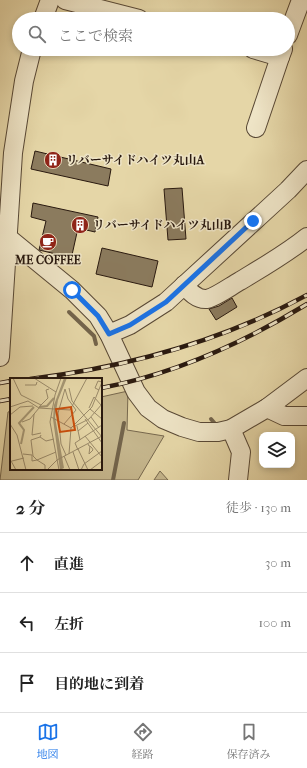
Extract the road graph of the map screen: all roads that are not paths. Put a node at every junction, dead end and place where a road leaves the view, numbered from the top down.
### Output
1 (50, 0) edge
2 (66, 0) edge
3 (301, 0) edge
4 (45, 12) edge
5 (112, 12) edge
6 (295, 16) edge
7 (30, 56) edge
8 (280, 56) edge
9 (256, 128) dead end
10 (307, 170) edge
11 (4, 235) edge
12 (307, 237) edge
13 (184, 285) junction
14 (109, 334) junction
15 (0, 357) edge
16 (307, 378) edge
17 (267, 408) junction
18 (307, 416) edge
19 (231, 429) junction
20 (238, 480) edge

1 - 4 street
2 - 5 street
3 - 6 street
7 - 11 street
8 - 9 street
10 - 13 street
11 - 14 street
11 - 15 street
12 - 13 street
13 - 14 street
14 - 19 street
16 - 17 street
17 - 18 street
17 - 19 street
19 - 20 street

